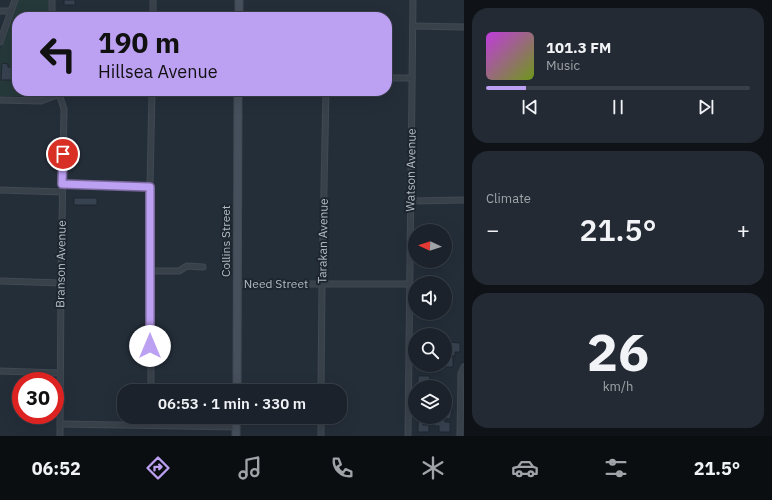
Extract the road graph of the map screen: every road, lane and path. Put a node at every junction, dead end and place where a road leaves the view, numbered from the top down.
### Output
1 (15, 0) edge
2 (52, 0) edge
3 (153, 0) edge
4 (239, 0) edge
5 (413, 0) edge
6 (0, 11) edge
7 (11, 11) junction
8 (52, 12) edge
9 (153, 12) edge
10 (239, 12) edge
11 (413, 26) junction
12 (464, 27) edge
13 (0, 42) edge
14 (392, 78) edge
15 (412, 78) junction
16 (54, 96) edge
17 (60, 96) edge
18 (152, 96) edge
19 (238, 96) edge
20 (326, 96) edge
21 (0, 100) edge
22 (62, 184) junction
23 (150, 187) junction
24 (0, 190) edge
25 (62, 192) junction
26 (464, 200) edge
27 (411, 201) junction
28 (203, 267) dead end
29 (150, 271) junction
30 (410, 276) edge
31 (0, 282) edge
32 (61, 283) junction
33 (237, 284) junction
34 (322, 284) junction
35 (408, 284) edge
36 (410, 320) edge
37 (464, 367) edge
38 (0, 372) edge
39 (12, 372) edge
40 (60, 372) edge
41 (150, 384) edge
42 (237, 384) edge
43 (322, 384) edge
44 (60, 424) joint
45 (321, 424) edge
46 (151, 425) joint
47 (236, 427) joint
48 (60, 436) edge
49 (236, 436) edge
50 (321, 436) edge
51 (408, 436) edge
52 (460, 436) edge

1 - 7 street
2 - 8 street
3 - 9 street
4 - 10 street
5 - 11 street, Watson Avenue
6 - 7 street
7 - 13 street
11 - 12 street
11 - 15 street, Watson Avenue
14 - 15 street
15 - 27 street, Watson Avenue
16 - 21 street
17 - 22 street, Branson Avenue
18 - 23 street
19 - 33 street, Collins Street
20 - 34 street, Tarakan Avenue
22 - 23 street
22 - 25 street, Branson Avenue
23 - 29 street
24 - 25 street
25 - 32 street, Branson Avenue
26 - 27 street
27 - 30 street, Watson Avenue
28 - 29 street
29 - 41 street
31 - 32 street
32 - 40 street, Branson Avenue
33 - 34 street, Need Street
33 - 42 street, Collins Street
34 - 35 street, Need Street
34 - 43 street, Tarakan Avenue
36 - 51 street, Watson Avenue
37 - 52 street
38 - 39 street
44 - 46 street
44 - 48 street, Branson Avenue
45 - 50 street
46 - 47 street
47 - 49 street

